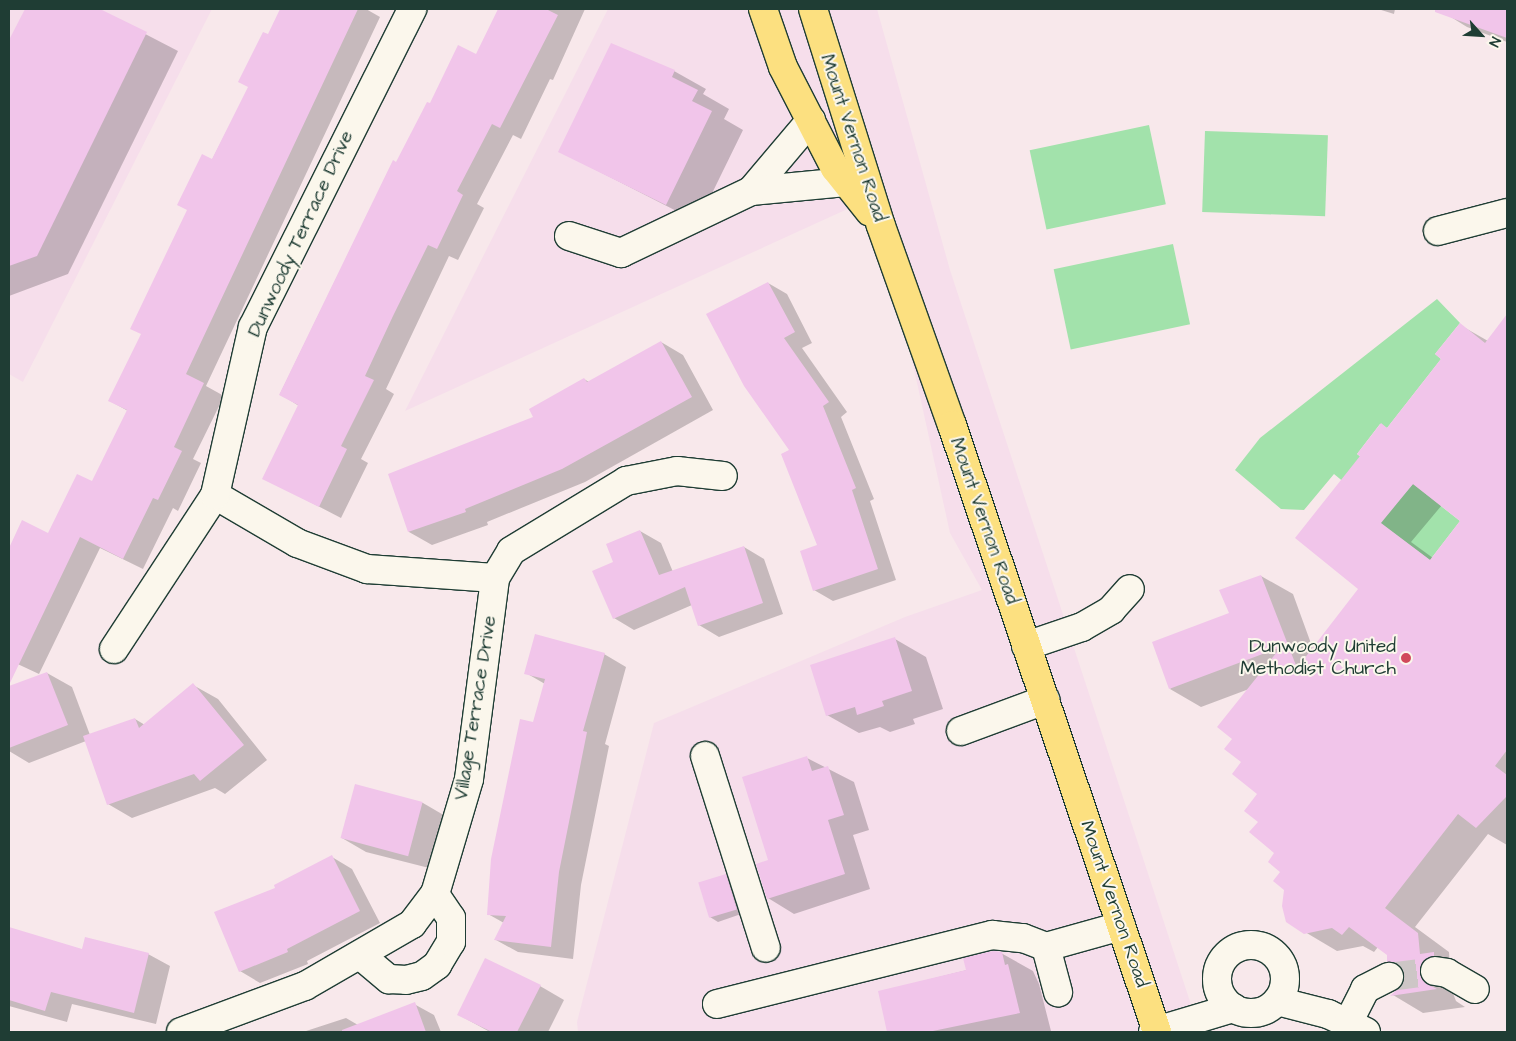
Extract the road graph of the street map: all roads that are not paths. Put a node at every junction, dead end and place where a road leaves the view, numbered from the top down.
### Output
1 (412, 9) edge
2 (763, 9) edge
3 (813, 9) edge
4 (811, 120) junction
5 (846, 182) junction
6 (751, 191) junction
7 (1507, 213) edge
8 (881, 226) junction
9 (1438, 231) dead end
10 (569, 236) dead end
11 (723, 476) dead end
12 (215, 494) junction
13 (495, 578) junction
14 (1130, 590) dead end
15 (1026, 646) junction
16 (114, 649) dead end
17 (1045, 700) junction
18 (961, 731) dead end
19 (705, 756) dead end
20 (435, 894) junction
21 (1121, 926) junction
22 (1046, 947) junction
23 (766, 948) dead end
24 (360, 955) junction
25 (1435, 971) tunnel mouth
26 (1389, 977) tunnel mouth
27 (1475, 989) dead end
28 (1058, 992) dead end
29 (1277, 1001) junction
30 (717, 1004) dead end
31 (1233, 1008) junction
32 (1357, 1027) edge
33 (182, 1032) edge
34 (1156, 1032) edge

1 - 12 street, Dunwoody Terrace Drive
2 - 4 main road
3 - 8 main road, Mount Vernon Road
4 - 5 main road
4 - 6 street
5 - 6 street
5 - 8 main road
6 - 10 street
7 - 9 street
8 - 15 main road, Mount Vernon Road
11 - 13 street
12 - 13 street
12 - 16 street, Dunwoody Terrace Drive
13 - 20 street, Village Terrace Drive
14 - 15 street
15 - 17 main road, Mount Vernon Road
17 - 18 street
17 - 21 main road, Mount Vernon Road
19 - 23 street
20 - 24 street, Village Terrace Drive
20 - 24 street
21 - 22 street
21 - 34 main road, Mount Vernon Road
22 - 28 street
22 - 30 street
24 - 33 street, Village Terrace Drive
25 - 27 street
26 - 32 street
29 - 31 street
29 - 31 street
29 - 32 street
31 - 34 street

